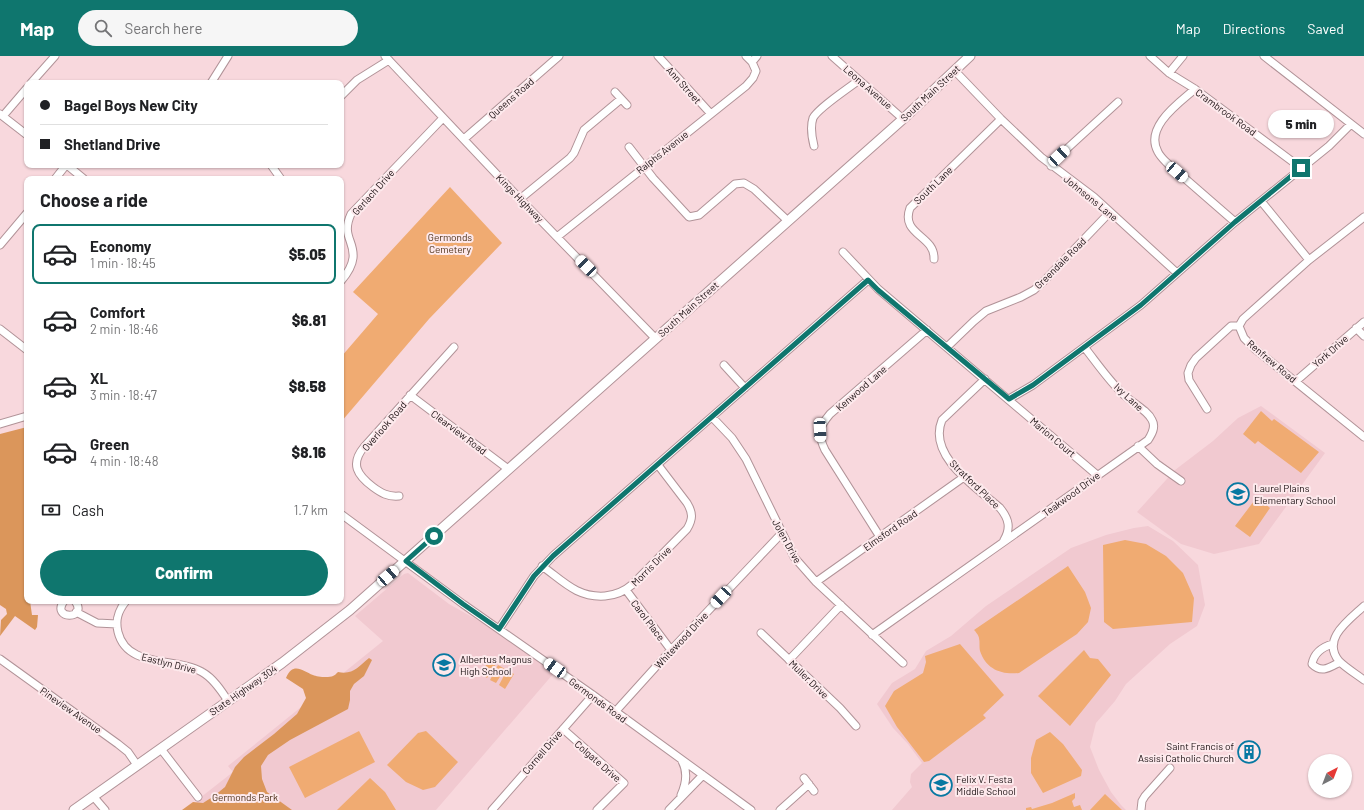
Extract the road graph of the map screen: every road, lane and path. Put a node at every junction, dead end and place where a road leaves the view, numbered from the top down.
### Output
1 (55, 56) edge
2 (228, 56) edge
3 (559, 56) edge
4 (658, 56) edge
5 (746, 56) edge
6 (758, 56) edge
7 (832, 56) edge
8 (970, 56) edge
9 (1150, 56) edge
10 (1183, 56) edge
11 (1264, 56) edge
12 (387, 58) edge
13 (752, 62) junction
14 (955, 71) junction
15 (1168, 73) junction
16 (34, 80) edge
17 (215, 80) edge
18 (859, 80) junction
19 (1195, 89) junction
20 (24, 91) edge
21 (615, 92) dead end
22 (344, 93) edge
23 (621, 98) junction
24 (1118, 102) dead end
25 (626, 105) dead end
26 (711, 114) junction
27 (1, 115) edge
28 (443, 118) junction
29 (903, 119) junction
30 (1001, 119) junction
31 (1351, 124) junction
32 (24, 132) edge
33 (1364, 134) edge
34 (464, 139) junction
35 (814, 146) dead end
36 (629, 147) dead end
37 (1051, 166) junction
38 (644, 167) junction
39 (64, 168) edge
40 (70, 168) edge
41 (1301, 168) junction
42 (57, 176) edge
43 (80, 176) edge
44 (520, 199) junction
45 (1261, 201) junction
46 (1110, 212) junction
47 (24, 217) edge
48 (1364, 217) edge
49 (788, 221) junction
50 (1235, 222) junction
51 (557, 237) junction
52 (0, 245) edge
53 (843, 252) dead end
54 (934, 259) dead end
55 (1309, 260) junction
56 (1177, 273) junction
57 (344, 277) edge
58 (868, 280) junction
59 (1364, 322) edge
60 (1239, 326) junction
61 (1356, 328) junction
62 (0, 329) edge
63 (927, 330) junction
64 (1364, 336) edge
65 (655, 338) junction
66 (454, 347) dead end
67 (947, 347) junction
68 (24, 348) edge
69 (1085, 348) junction
70 (724, 365) dead end
71 (985, 380) junction
72 (1296, 381) junction
73 (744, 388) junction
74 (410, 395) junction
75 (1009, 399) junction
76 (1207, 408) dead end
77 (24, 417) edge
78 (712, 417) junction
79 (0, 424) edge
80 (1364, 437) edge
81 (1138, 446) junction
82 (658, 465) junction
83 (508, 469) junction
84 (1098, 475) junction
85 (964, 477) junction
86 (1181, 481) dead end
87 (399, 496) dead end
88 (344, 516) edge
89 (781, 534) junction
90 (880, 537) junction
91 (1003, 542) junction
92 (406, 561) junction
93 (542, 566) junction
94 (816, 582) junction
95 (626, 590) junction
96 (62, 604) edge
97 (77, 604) edge
98 (124, 604) edge
99 (841, 606) junction
100 (1364, 606) edge
101 (76, 612) junction
102 (117, 624) junction
103 (499, 629) junction
104 (761, 634) dead end
105 (872, 635) junction
106 (1333, 644) junction
107 (671, 650) junction
108 (0, 660) edge
109 (789, 660) junction
110 (1340, 662) junction
111 (903, 663) dead end
112 (1364, 680) edge
113 (593, 695) junction
114 (228, 701) junction
115 (615, 712) junction
116 (856, 726) dead end
117 (562, 730) junction
118 (161, 748) junction
119 (681, 759) junction
120 (137, 765) junction
121 (1170, 768) dead end
122 (702, 775) junction
123 (804, 778) dead end
124 (809, 784) junction
125 (814, 791) dead end
126 (93, 796) junction
127 (198, 797) dead end
128 (679, 800) junction
129 (74, 810) edge
130 (105, 810) edge
131 (492, 810) edge
132 (597, 810) edge
133 (669, 810) edge
134 (751, 810) edge
135 (780, 810) edge
136 (1141, 810) edge

1 - 16 street
2 - 17 street
3 - 34 street, Queens Road
4 - 26 street, Ann Street
5 - 13 street
6 - 13 street
7 - 18 street, Leona Avenue
8 - 14 main road, South Main Street
9 - 15 street, Crambrook Road
10 - 15 street
11 - 31 street
12 - 22 street
12 - 28 street, Kings Highway
13 - 26 street, Ralphs Avenue
14 - 29 main road, South Main Street
14 - 30 street, Johnsons Lane
15 - 19 street, Crambrook Road
18 - 29 street, Leona Avenue
18 - 35 street
19 - 41 street, Crambrook Road
19 - 50 street
20 - 27 street
21 - 23 street
23 - 25 street
23 - 44 street
24 - 37 street
26 - 38 street, Ralphs Avenue
27 - 32 street
28 - 34 street, Kings Highway
28 - 57 street, Gerlach Drive
29 - 49 main road, South Main Street
30 - 37 street, Johnsons Lane
30 - 54 street, South Lane
31 - 33 street
31 - 41 street
34 - 44 street, Kings Highway
36 - 38 street
37 - 46 street, Johnsons Lane
38 - 49 street
38 - 51 street, Ralphs Avenue
39 - 42 street
40 - 43 street
41 - 45 street
44 - 51 street, Kings Highway
45 - 50 street
45 - 55 street
46 - 56 street, Johnsons Lane
46 - 67 street, Greendale Road
47 - 52 street
48 - 55 street
49 - 65 main road, South Main Street
50 - 56 street
51 - 65 street, Kings Highway
53 - 58 street, Marion Court
55 - 60 street
56 - 69 street
58 - 63 street, Marion Court
58 - 73 street
59 - 61 street, York Drive
60 - 72 street, Renfrew Road
60 - 76 street
61 - 64 street
61 - 72 street, York Drive
62 - 68 street
63 - 67 street, Marion Court
63 - 90 street, Kenwood Lane
65 - 83 main road, South Main Street
66 - 74 street, Overlook Road
67 - 71 street, Marion Court
69 - 75 street
69 - 81 street, Ivy Lane
70 - 73 street
71 - 75 street, Marion Court
71 - 85 street, Stratford Place
72 - 80 street, Renfrew Road
73 - 78 street
74 - 83 street, Clearview Road
74 - 87 street, Overlook Road
75 - 84 street, Marion Court
77 - 79 street
78 - 82 street
78 - 89 street, Jolen Drive
81 - 84 street, Teakwood Drive
81 - 86 street
82 - 93 street
82 - 95 street, Morris Drive
83 - 92 main road, South Main Street
84 - 91 street, Teakwood Drive
85 - 90 street, Elmsford Road
85 - 91 street, Stratford Place
88 - 92 street, Germonds Road
89 - 94 street, Jolen Drive
89 - 107 street, Whitewood Drive
90 - 94 street, Elmsford Road
91 - 105 street
92 - 103 street, Germonds Road
92 - 114 main road, State Highway 304
93 - 95 street, Morris Drive
93 - 103 street
94 - 99 street, Jolen Drive
95 - 107 street, Carol Place
96 - 101 street
97 - 101 street
98 - 102 street
99 - 105 street, Jolen Drive
99 - 109 street
100 - 106 street
101 - 102 street
102 - 114 street, Eastlyn Drive
103 - 113 street, Germonds Road
104 - 109 street, Muller Drive
105 - 111 street, Jolen Drive
106 - 110 street
106 - 110 street
107 - 115 street, Whitewood Drive
108 - 120 street, Pineview Avenue
109 - 116 street, Muller Drive
110 - 112 street
113 - 115 street, Germonds Road
113 - 117 street, Cornell Drive
114 - 118 main road, State Highway 304
115 - 119 street, Germonds Road
117 - 131 street, Cornell Drive
117 - 132 street, Colgate Drive
118 - 120 main road, State Highway 304
118 - 127 street
119 - 122 street, Germonds Road
119 - 128 street
120 - 126 main road, State Highway 304
121 - 136 street
122 - 128 street
122 - 134 street, Germonds Road
123 - 124 street
124 - 125 street
124 - 135 street
126 - 129 main road, State Highway 304
126 - 130 street
128 - 133 street

